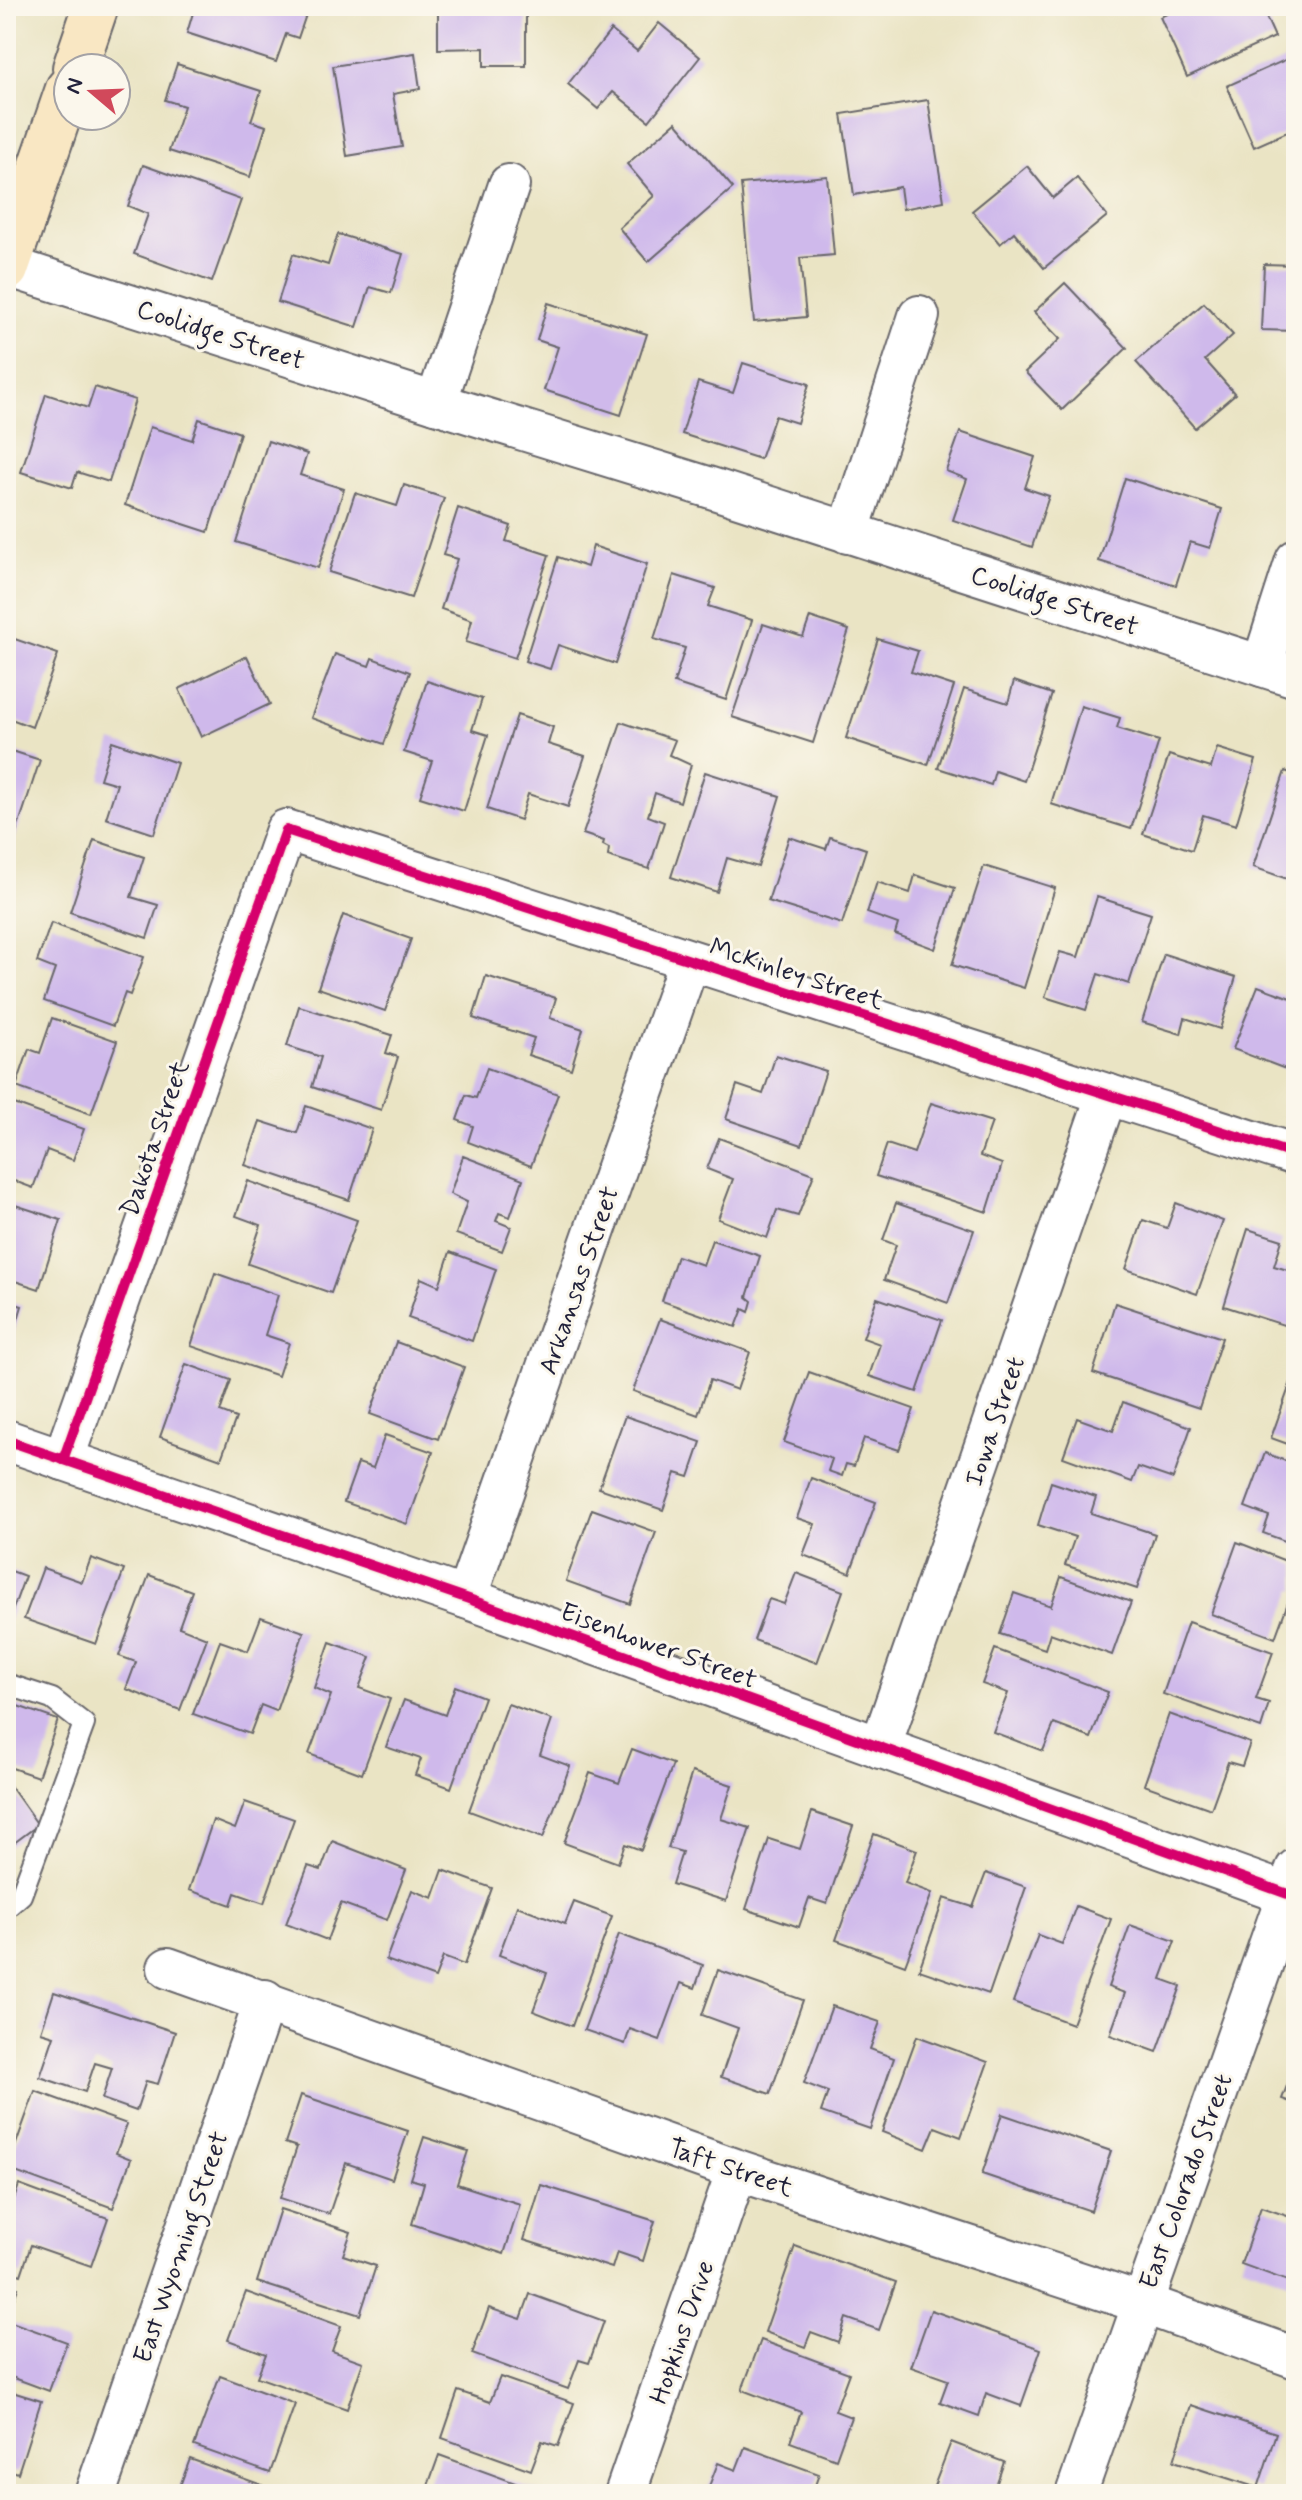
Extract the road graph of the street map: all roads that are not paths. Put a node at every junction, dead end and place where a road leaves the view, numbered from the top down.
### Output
1 (96, 6) edge
2 (80, 52) edge
3 (53, 132) edge
4 (509, 185) dead end
5 (6, 267) edge
6 (919, 316) dead end
7 (436, 403) junction
8 (848, 533) junction
9 (1296, 560) edge
10 (1279, 671) edge
11 (286, 830) joint
12 (689, 962) junction
13 (1107, 1094) junction
14 (1296, 1155) edge
15 (6, 1440) edge
16 (63, 1460) junction
17 (466, 1598) junction
18 (6, 1684) edge
19 (880, 1748) junction
20 (1293, 1886) edge
21 (6, 1908) edge
22 (168, 1968) dead end
23 (265, 2000) junction
24 (737, 2170) junction
25 (1142, 2303) junction
26 (1296, 2358) edge
27 (95, 2494) edge
28 (625, 2494) edge
29 (1076, 2494) edge

1 - 2 main road
3 - 5 main road
4 - 7 street
5 - 7 street, Coolidge Street
6 - 8 street
7 - 8 street, Coolidge Street
8 - 10 street, Coolidge Street
9 - 10 street, Coolidge Street
11 - 12 street, McKinley Street
11 - 16 street, Dakota Street
12 - 13 street, McKinley Street
12 - 17 street, Arkansas Street
13 - 14 street, McKinley Street
13 - 19 street, Iowa Street
15 - 16 street, Eisenhower Street
16 - 17 street, Eisenhower Street
17 - 19 street, Eisenhower Street
18 - 21 lane
19 - 20 street, Eisenhower Street
20 - 25 street, East Colorado Street
22 - 23 street, Taft Street
23 - 24 street, Taft Street
23 - 27 street, East Wyoming Street
24 - 25 street, Taft Street
24 - 28 street, Hopkins Drive
25 - 26 street, Taft Street
25 - 29 street, East Colorado Street

